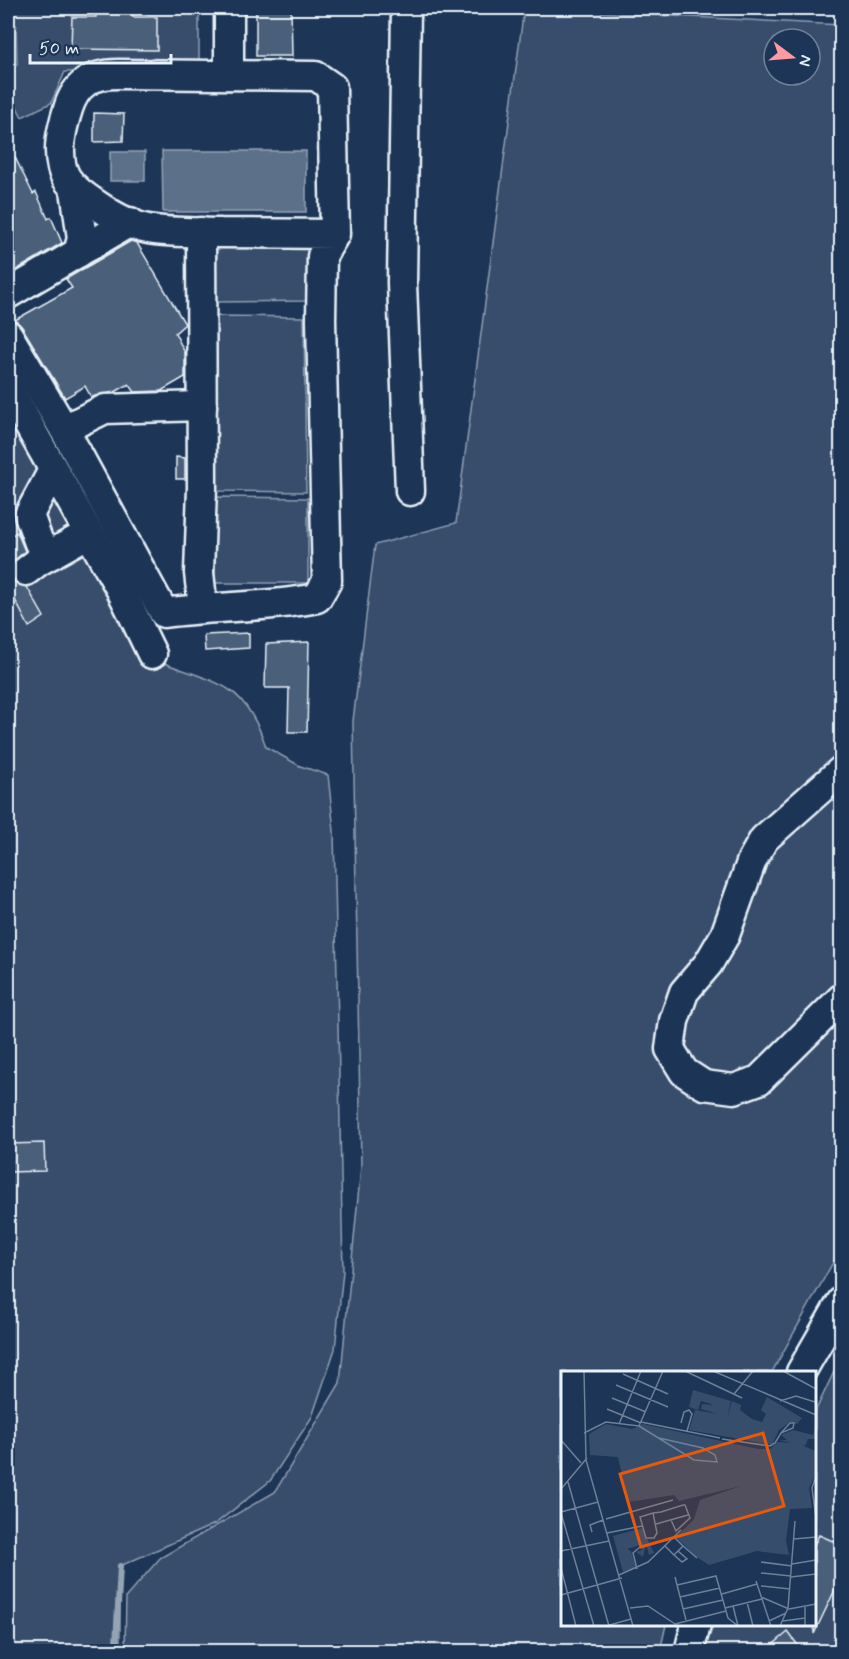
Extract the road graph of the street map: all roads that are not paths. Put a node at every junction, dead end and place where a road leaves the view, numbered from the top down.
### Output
1 (229, 8) edge
2 (406, 8) edge
3 (229, 75) junction
4 (75, 190) junction
5 (130, 222) junction
6 (201, 232) junction
7 (335, 234) junction
8 (78, 253) junction
9 (8, 294) edge
10 (8, 334) edge
11 (8, 388) edge
12 (202, 406) junction
13 (64, 429) junction
14 (53, 470) junction
15 (410, 491) dead end
16 (89, 533) junction
17 (52, 554) junction
18 (26, 571) dead end
19 (203, 608) junction
20 (152, 654) dead end
21 (842, 770) edge
22 (842, 998) edge
23 (842, 1301) edge
24 (802, 1371) edge
25 (696, 1626) edge
26 (689, 1652) edge

1 - 3 street
2 - 15 street
3 - 4 street
3 - 7 street
4 - 5 street
4 - 8 street
5 - 6 street
5 - 8 street
6 - 7 street
6 - 12 street
7 - 19 street
8 - 9 street
10 - 13 street
11 - 14 street
12 - 13 street
12 - 19 street
13 - 19 street
14 - 16 street
14 - 17 street
16 - 17 street
16 - 20 street
17 - 18 street
21 - 22 street
23 - 24 street
25 - 26 street

